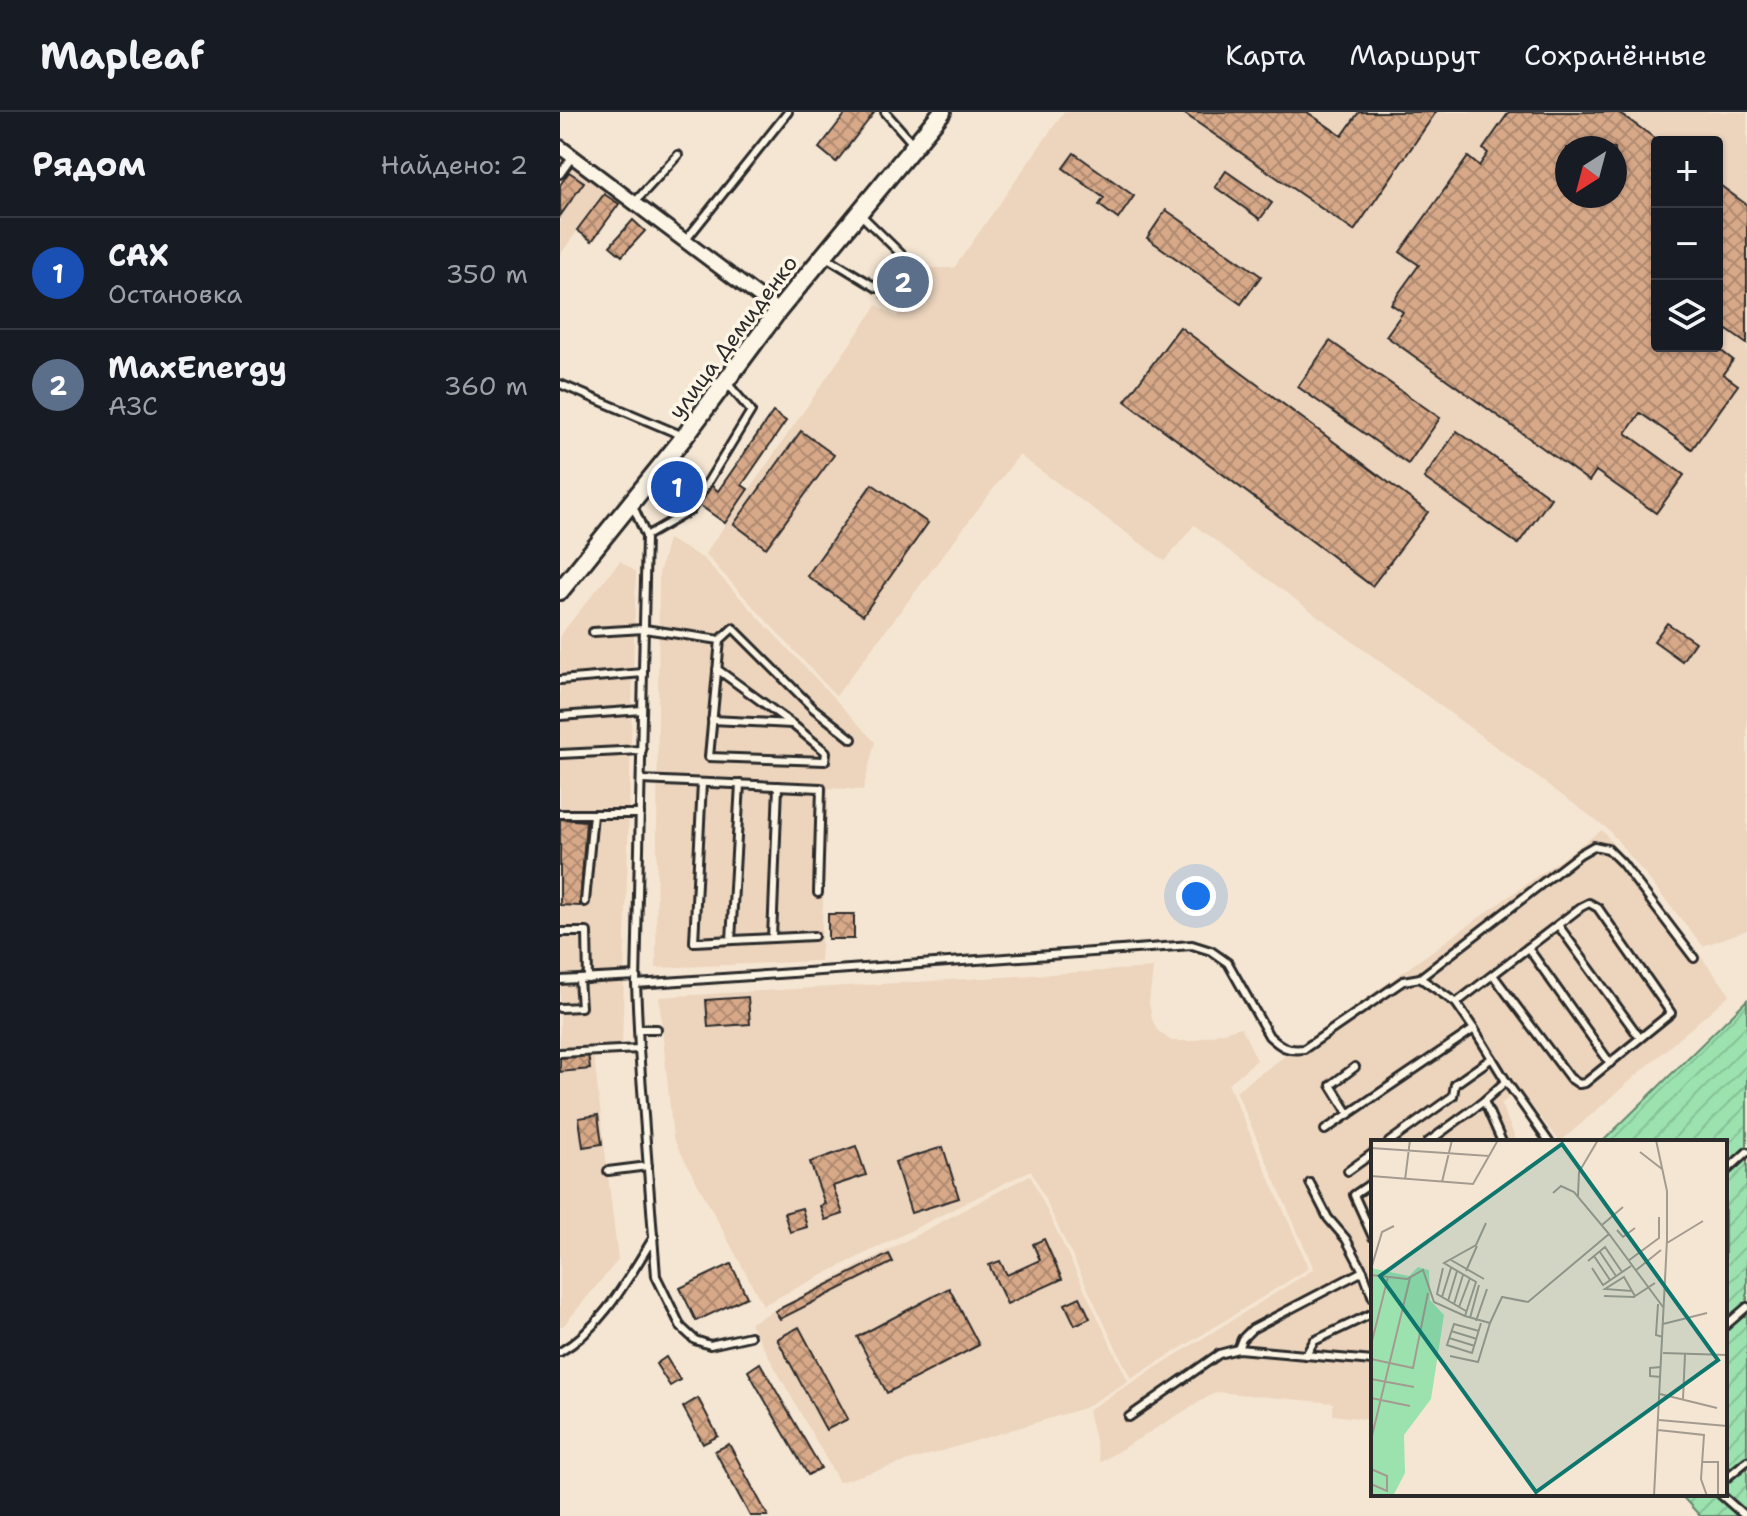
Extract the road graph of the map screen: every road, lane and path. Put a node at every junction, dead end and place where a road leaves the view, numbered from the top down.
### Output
1 (788, 112) edge
2 (885, 112) edge
3 (942, 112) edge
4 (914, 145) junction
5 (560, 147) edge
6 (678, 155) dead end
7 (573, 156) junction
8 (560, 174) edge
9 (634, 203) junction
10 (858, 213) junction
11 (685, 241) junction
12 (823, 255) junction
13 (778, 311) junction
14 (726, 381) junction
15 (560, 384) edge
16 (685, 436) junction
17 (631, 502) junction
18 (646, 536) junction
19 (560, 591) edge
20 (644, 629) junction
21 (593, 632) dead end
22 (720, 640) junction
23 (717, 669) junction
24 (643, 673) junction
25 (560, 680) edge
26 (642, 710) junction
27 (560, 716) edge
28 (712, 720) junction
29 (792, 724) junction
30 (852, 739) dead end
31 (642, 750) junction
32 (560, 754) edge
33 (641, 780) junction
34 (702, 783) junction
35 (740, 784) junction
36 (778, 786) junction
37 (560, 814) edge
38 (593, 814) junction
39 (640, 814) junction
40 (818, 893) dead end
41 (585, 902) dead end
42 (1558, 925) junction
43 (560, 932) edge
44 (814, 936) dead end
45 (772, 938) junction
46 (731, 940) junction
47 (1528, 948) junction
48 (1694, 958) dead end
49 (1493, 975) junction
50 (1420, 978) junction
51 (579, 979) junction
52 (588, 979) junction
53 (560, 980) edge
54 (636, 980) junction
55 (1456, 1003) junction
56 (560, 1008) edge
57 (639, 1029) junction
58 (657, 1029) dead end
59 (1474, 1029) junction
60 (1640, 1038) junction
61 (639, 1049) junction
62 (560, 1053) edge
63 (1492, 1058) junction
64 (1610, 1063) junction
65 (1355, 1067) dead end
66 (1506, 1081) junction
67 (1484, 1101) junction
68 (1349, 1114) junction
69 (1325, 1130) dead end
70 (1392, 1140) edge
71 (1431, 1140) edge
72 (1500, 1140) edge
73 (1548, 1140) edge
74 (1747, 1152) edge
75 (1371, 1154) edge
76 (648, 1166) junction
77 (1727, 1170) edge
78 (608, 1171) dead end
79 (1348, 1171) dead end
80 (1310, 1183) dead end
81 (1371, 1183) edge
82 (1371, 1228) edge
83 (654, 1237) junction
84 (1363, 1271) junction
85 (1371, 1293) edge
86 (1747, 1307) edge
87 (1371, 1314) edge
88 (1727, 1324) edge
89 (750, 1336) dead end
90 (1238, 1349) junction
91 (560, 1352) edge
92 (1306, 1355) junction
93 (1371, 1361) edge
94 (1129, 1417) dead end
95 (1747, 1461) edge
96 (1727, 1477) edge
97 (1722, 1496) edge
98 (1745, 1516) edge

1 - 11 lane
2 - 4 lane
3 - 4 main road, улица Демиденко
4 - 10 main road, улица Демиденко
5 - 7 street
6 - 9 lane
7 - 8 lane
7 - 9 street
9 - 11 street
10 - 12 main road, улица Демиденко
10 - 12 lane
11 - 13 street
12 - 13 main road, улица Демиденко
13 - 14 main road, улица Демиденко
14 - 16 main road, улица Демиденко
14 - 18 lane
15 - 16 lane
16 - 17 main road, улица Демиденко
17 - 18 lane
17 - 19 main road, улица Демиденко
18 - 20 lane
20 - 21 lane
20 - 22 lane
20 - 24 lane
22 - 23 lane
22 - 30 lane
23 - 28 lane
23 - 29 lane
24 - 25 lane
24 - 26 lane
26 - 27 lane
26 - 31 lane
28 - 29 lane
28 - 29 lane
31 - 32 lane
31 - 33 lane
33 - 34 lane
33 - 39 lane
34 - 35 lane
34 - 46 lane
35 - 36 lane
35 - 46 lane
36 - 40 lane
36 - 45 lane
37 - 38 lane
38 - 39 lane
38 - 41 lane
39 - 54 lane
42 - 47 lane
42 - 60 lane
42 - 60 lane
43 - 52 lane
44 - 45 lane
45 - 46 lane
47 - 49 lane
47 - 64 lane
48 - 50 lane
49 - 55 lane
49 - 64 lane
50 - 54 lane
50 - 55 lane
51 - 52 lane
51 - 53 lane
51 - 56 lane
52 - 54 lane
54 - 57 lane
55 - 59 lane
57 - 58 lane
57 - 61 lane
59 - 63 lane
59 - 68 lane
60 - 64 lane
61 - 62 lane
61 - 76 lane
63 - 66 lane
63 - 70 lane
65 - 68 lane
66 - 67 lane
66 - 73 lane
67 - 71 lane
67 - 72 lane
68 - 69 lane
74 - 77 lane
75 - 79 lane
76 - 78 lane
76 - 83 lane
80 - 84 lane
81 - 82 lane
83 - 89 lane
83 - 91 lane
84 - 85 lane
84 - 90 lane
86 - 88 lane
87 - 92 lane
90 - 92 lane
90 - 94 lane
92 - 93 lane
95 - 96 lane
97 - 98 lane

